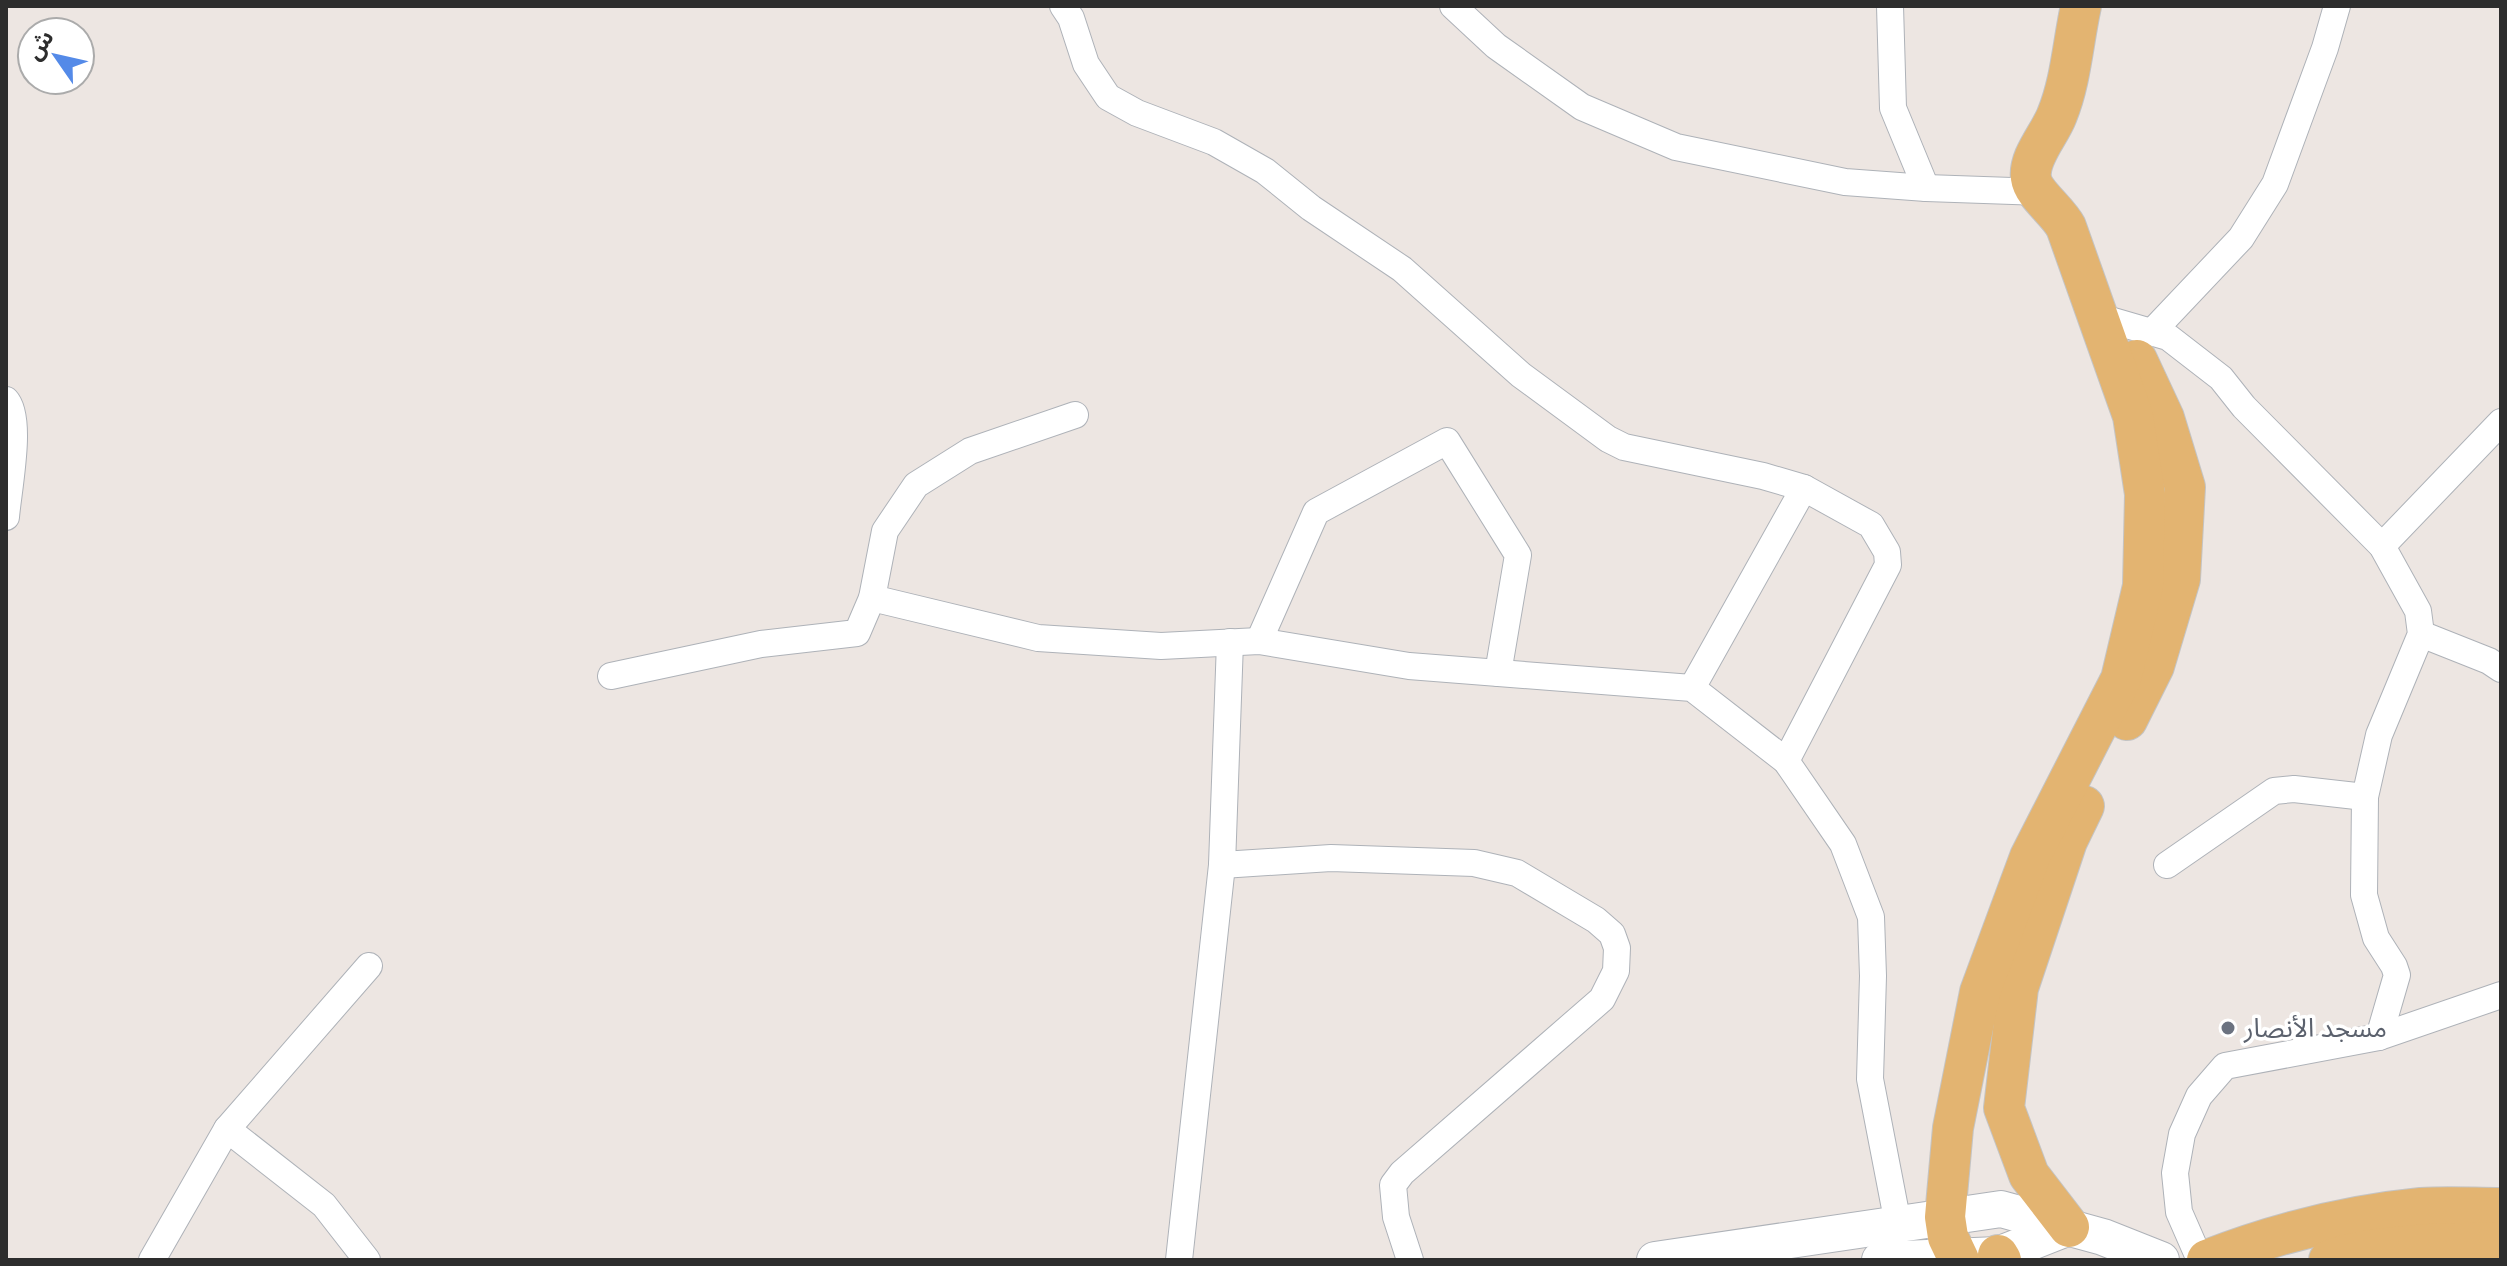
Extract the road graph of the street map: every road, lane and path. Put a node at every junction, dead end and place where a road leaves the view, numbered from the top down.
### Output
1 (1063, 6) edge
2 (1453, 6) edge
3 (1890, 6) edge
4 (2081, 6) edge
5 (2337, 6) edge
6 (1926, 188) junction
7 (2038, 192) junction
8 (2097, 319) junction
9 (2152, 332) junction
10 (6, 400) edge
11 (1075, 415) dead end
12 (2501, 422) edge
13 (1804, 488) junction
14 (6, 517) edge
15 (2382, 546) junction
16 (872, 598) junction
17 (2421, 634) junction
18 (1259, 641) junction
19 (1230, 642) junction
20 (2501, 669) edge
21 (1498, 673) junction
22 (611, 676) dead end
23 (1692, 688) junction
24 (1786, 761) junction
25 (2365, 797) junction
26 (1222, 865) junction
27 (2167, 865) dead end
28 (369, 966) dead end
29 (2501, 995) edge
30 (2379, 1037) junction
31 (227, 1129) junction
32 (2501, 1208) edge
33 (1945, 1217) junction
34 (1898, 1224) junction
35 (2069, 1227) junction
36 (2501, 1243) edge
37 (1958, 1258) edge
38 (2000, 1258) edge
39 (152, 1260) edge
40 (367, 1260) edge
41 (1179, 1260) edge
42 (1410, 1260) edge
43 (1655, 1260) edge
44 (1880, 1260) edge
45 (2161, 1260) edge
46 (2200, 1260) edge
47 (2207, 1260) edge
48 (2329, 1260) edge

1 - 13 street
2 - 6 street
3 - 6 street
4 - 7 main road
5 - 9 street
6 - 7 street
7 - 8 main road
8 - 9 street
8 - 33 main road
8 - 35 main road
9 - 15 street
10 - 14 street
11 - 16 street
12 - 15 street
13 - 23 street
13 - 24 street
15 - 17 street
16 - 19 street
16 - 22 street
17 - 20 street
17 - 25 street
18 - 19 street
18 - 21 street
18 - 21 street
19 - 26 street
21 - 23 street
23 - 24 street
24 - 34 street
25 - 27 street
25 - 30 street
26 - 41 street
26 - 42 street
28 - 31 street
29 - 30 street
30 - 46 street
31 - 39 street
31 - 40 street
32 - 47 main road
33 - 34 main road
33 - 35 main road
33 - 37 main road
34 - 43 main road
35 - 38 main road
35 - 45 main road
36 - 48 main road
37 - 38 main road
37 - 44 main road

